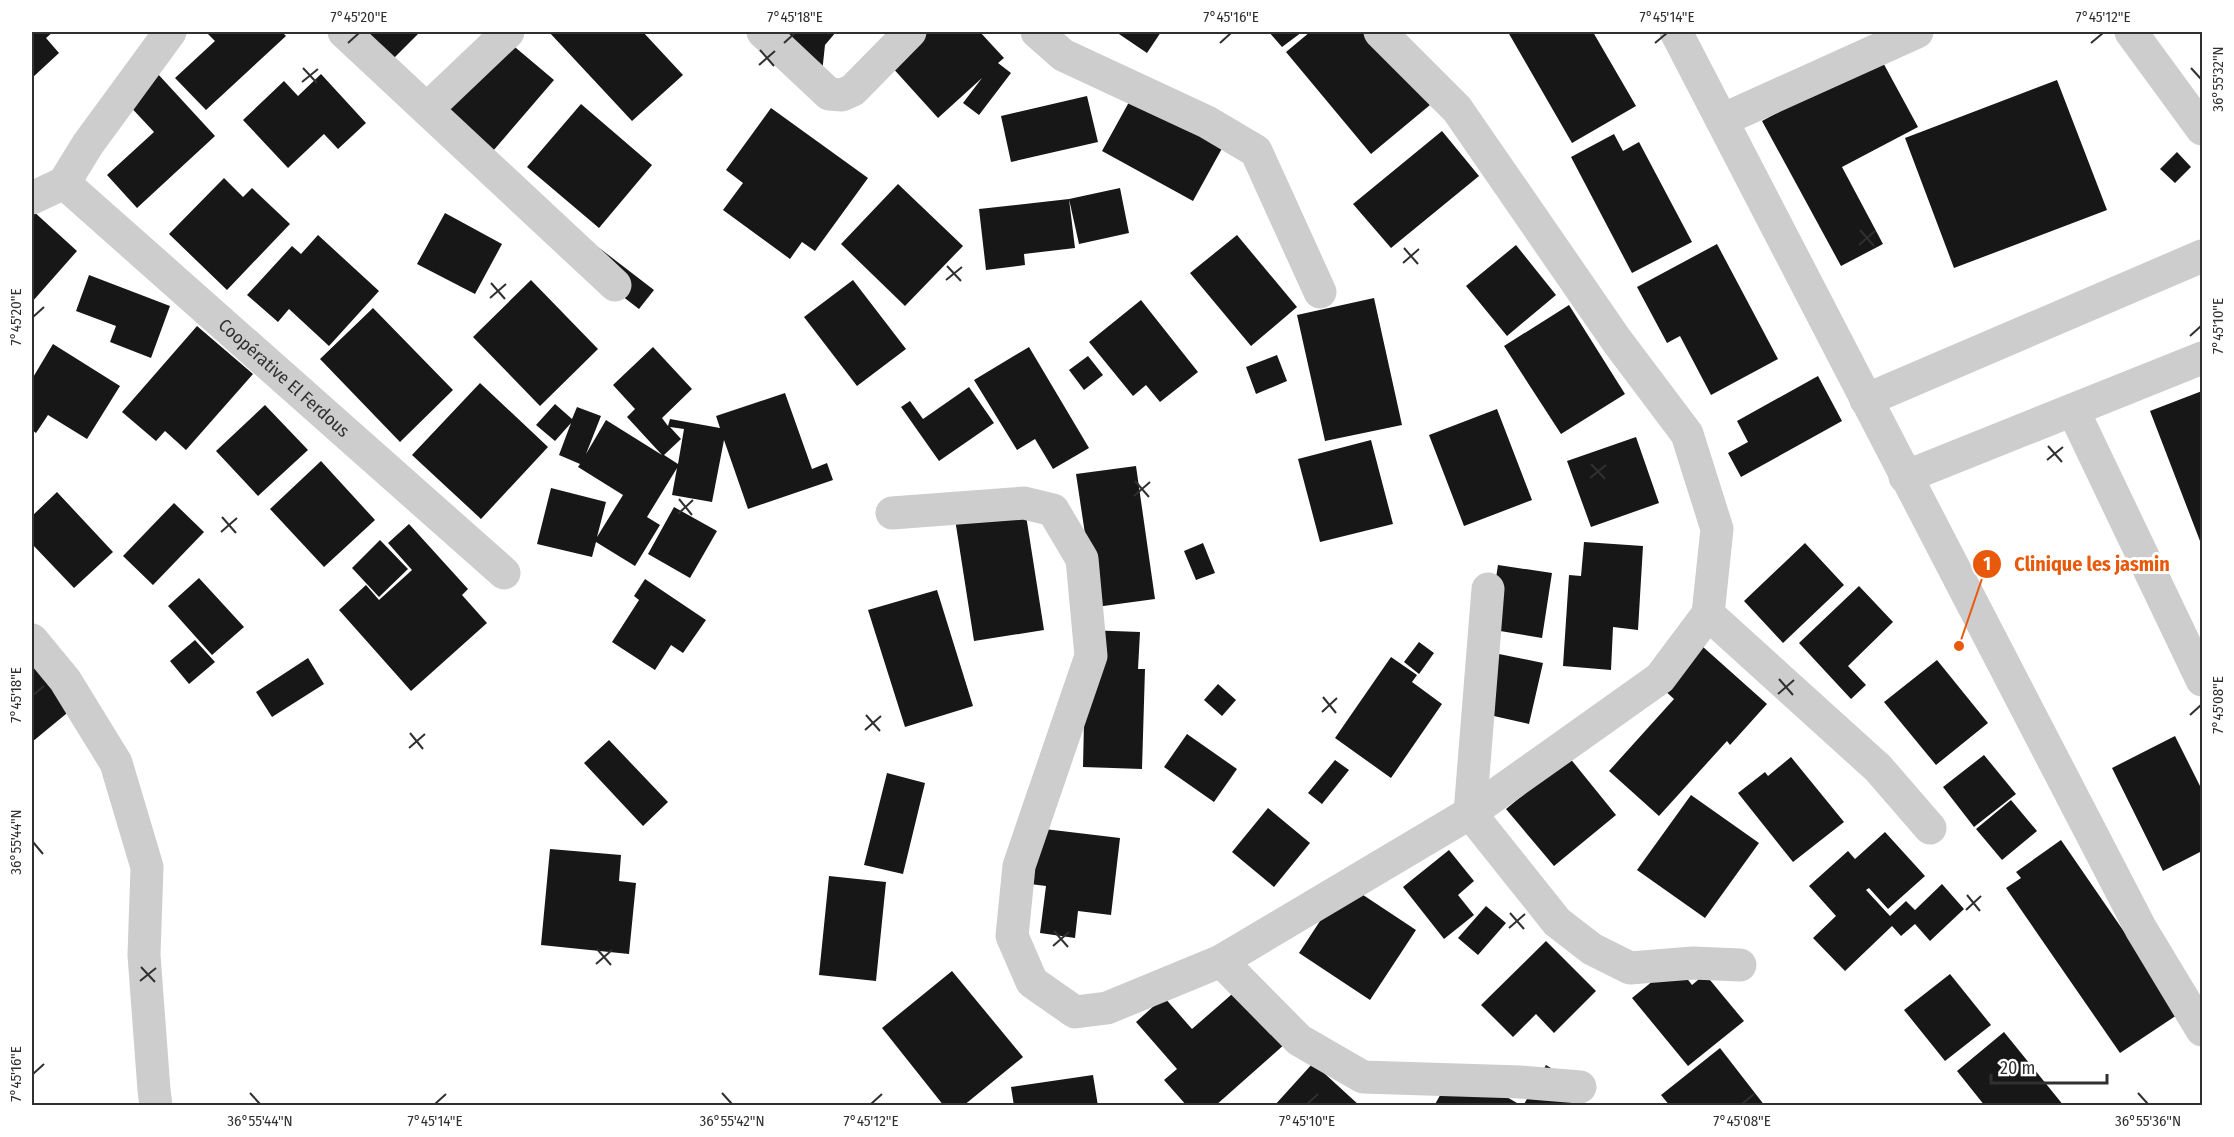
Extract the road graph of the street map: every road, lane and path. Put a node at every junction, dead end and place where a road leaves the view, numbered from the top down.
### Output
1 (170, 32) edge
2 (344, 32) edge
3 (508, 32) edge
4 (763, 32) edge
5 (910, 32) edge
6 (1037, 32) edge
7 (1380, 32) edge
8 (1676, 32) edge
9 (1917, 32) edge
10 (2131, 32) edge
11 (427, 110) junction
12 (1722, 120) junction
13 (2202, 129) edge
14 (64, 183) junction
15 (32, 198) edge
16 (2202, 256) edge
17 (615, 285) dead end
18 (1320, 292) dead end
19 (2202, 358) edge
20 (1866, 400) junction
21 (2073, 410) junction
22 (1905, 477) junction
23 (892, 513) dead end
24 (504, 573) dead end
25 (1488, 589) dead end
26 (1707, 614) junction
27 (2191, 629) edge
28 (32, 640) edge
29 (2202, 680) edge
30 (1470, 813) junction
31 (1930, 828) dead end
32 (1221, 961) junction
33 (1740, 965) dead end
34 (2202, 1030) edge
35 (1580, 1087) dead end
36 (156, 1106) edge

1 - 14 street
2 - 11 street
3 - 11 street
4 - 5 street
6 - 18 street
7 - 26 street
8 - 12 street
9 - 12 street
10 - 13 street
11 - 17 street
12 - 20 street
14 - 15 street
14 - 24 street, Coopérative El Ferdous
16 - 20 street
19 - 21 street
20 - 22 street
21 - 22 street
21 - 27 street
22 - 34 street
23 - 32 street
25 - 30 street
26 - 30 street
26 - 31 street
27 - 29 street
28 - 36 street
30 - 32 street
30 - 33 street
32 - 35 street

